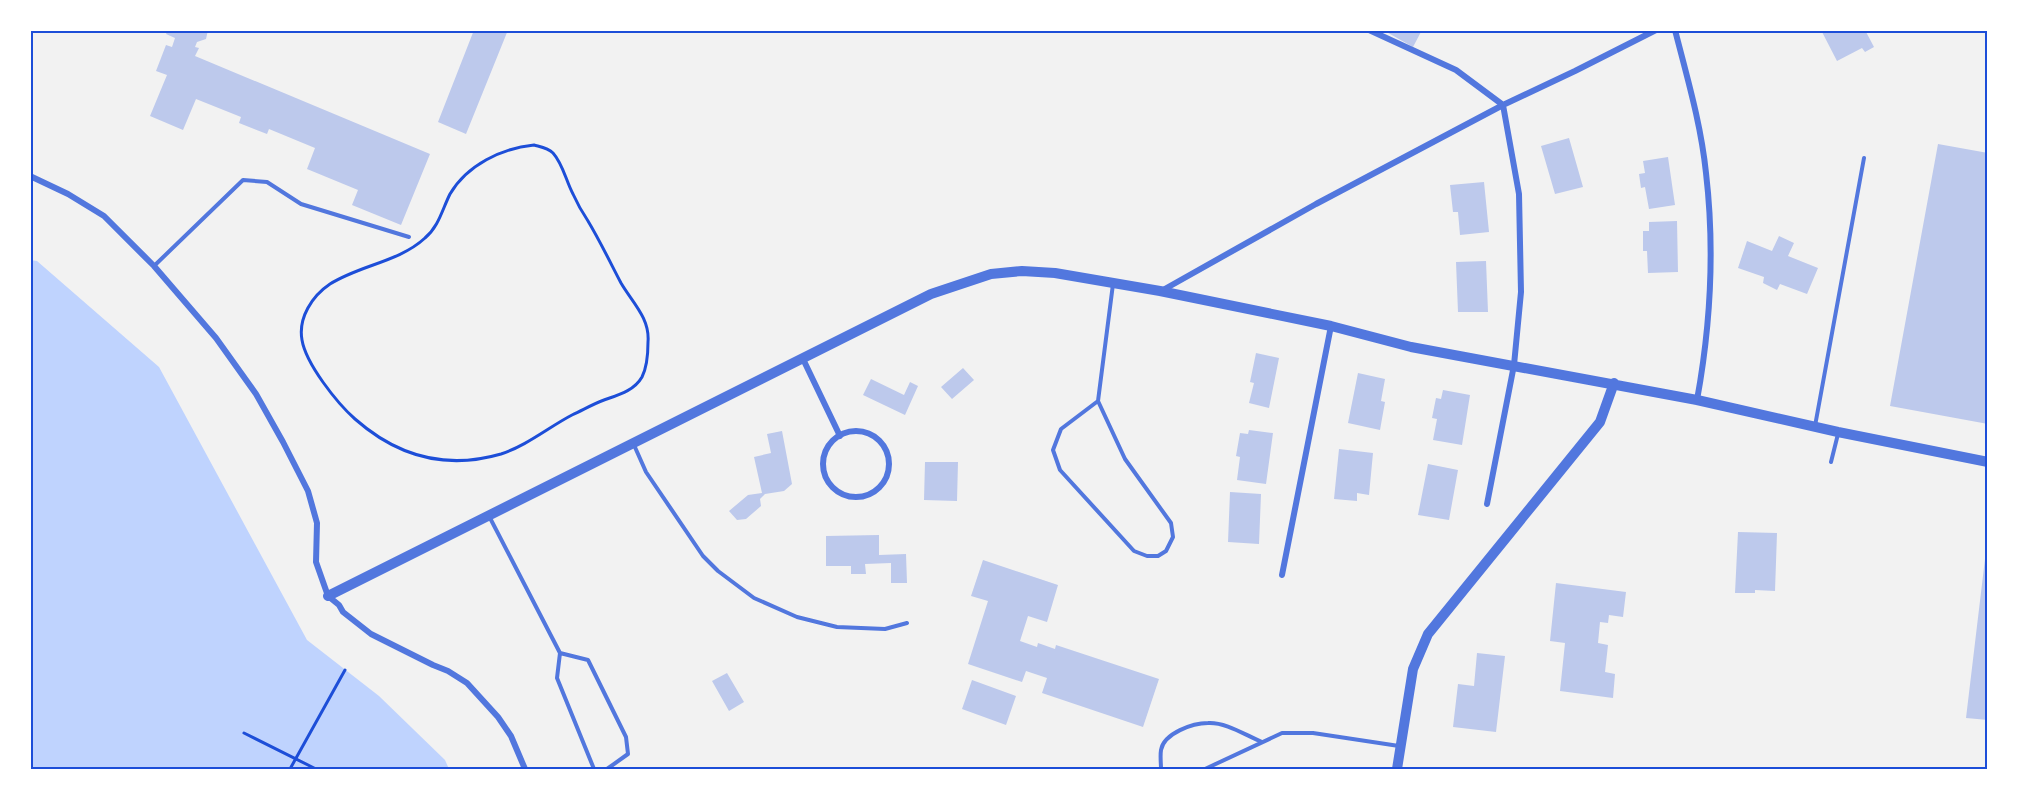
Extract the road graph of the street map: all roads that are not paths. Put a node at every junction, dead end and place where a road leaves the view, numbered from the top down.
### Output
1 (1369, 30) edge
2 (1656, 30) edge
3 (1676, 30) edge
4 (1503, 105) junction
5 (1864, 158) dead end
6 (30, 176) edge
7 (409, 237) dead end
8 (154, 266) junction
9 (1113, 283) junction
10 (1160, 291) junction
11 (1331, 326) junction
12 (803, 359) junction
13 (1514, 365) junction
14 (1614, 383) junction
15 (1697, 400) junction
16 (1098, 401) junction
17 (1815, 427) junction
18 (1838, 432) junction
19 (840, 436) junction
20 (633, 444) junction
21 (1832, 462) dead end
22 (1988, 462) edge
23 (1487, 504) dead end
24 (488, 515) junction
25 (1282, 575) dead end
26 (328, 596) junction
27 (908, 623) dead end
28 (560, 652) junction
29 (1263, 742) junction
30 (1400, 746) junction
31 (525, 769) edge
32 (594, 769) edge
33 (607, 769) edge
34 (1161, 769) edge
35 (1205, 769) edge
36 (1397, 769) edge

1 - 4 street
2 - 4 street
3 - 15 street
4 - 10 street
4 - 13 street
5 - 17 lane
6 - 8 street
7 - 8 lane
8 - 26 street
9 - 10 street
9 - 12 street
9 - 16 lane
10 - 11 street
11 - 13 street
11 - 25 street
12 - 19 street
12 - 20 street
13 - 14 street
13 - 23 street
14 - 15 street
14 - 30 street
15 - 17 street
16 - 16 lane
17 - 18 street
18 - 21 lane
18 - 22 street
19 - 19 street
20 - 24 street
20 - 27 lane
24 - 26 street
24 - 28 lane
26 - 31 street
28 - 32 lane
28 - 33 lane
29 - 30 lane
29 - 34 lane
29 - 35 lane
30 - 36 street

